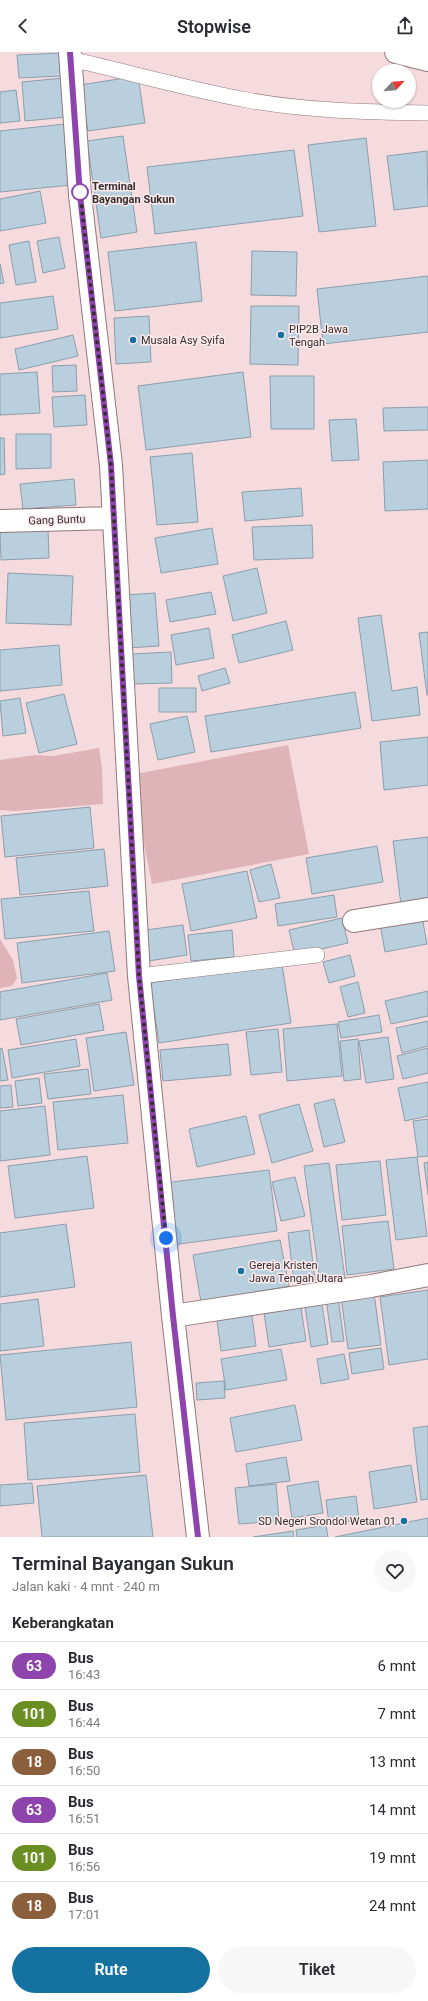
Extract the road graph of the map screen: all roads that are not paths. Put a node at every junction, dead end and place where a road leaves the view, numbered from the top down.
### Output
1 (396, 52) edge
2 (70, 56) edge
3 (428, 60) edge
4 (428, 113) edge
5 (114, 518) junction
6 (0, 521) edge
7 (428, 909) edge
8 (354, 921) dead end
9 (317, 955) dead end
10 (139, 976) junction
11 (428, 1275) edge
12 (173, 1316) junction
13 (198, 1537) edge

1 - 3 main road
2 - 4 lane
2 - 5 main road
5 - 6 main road, Gang Buntu
5 - 10 main road
7 - 8 main road
9 - 10 lane
10 - 12 main road
11 - 12 main road
12 - 13 main road

